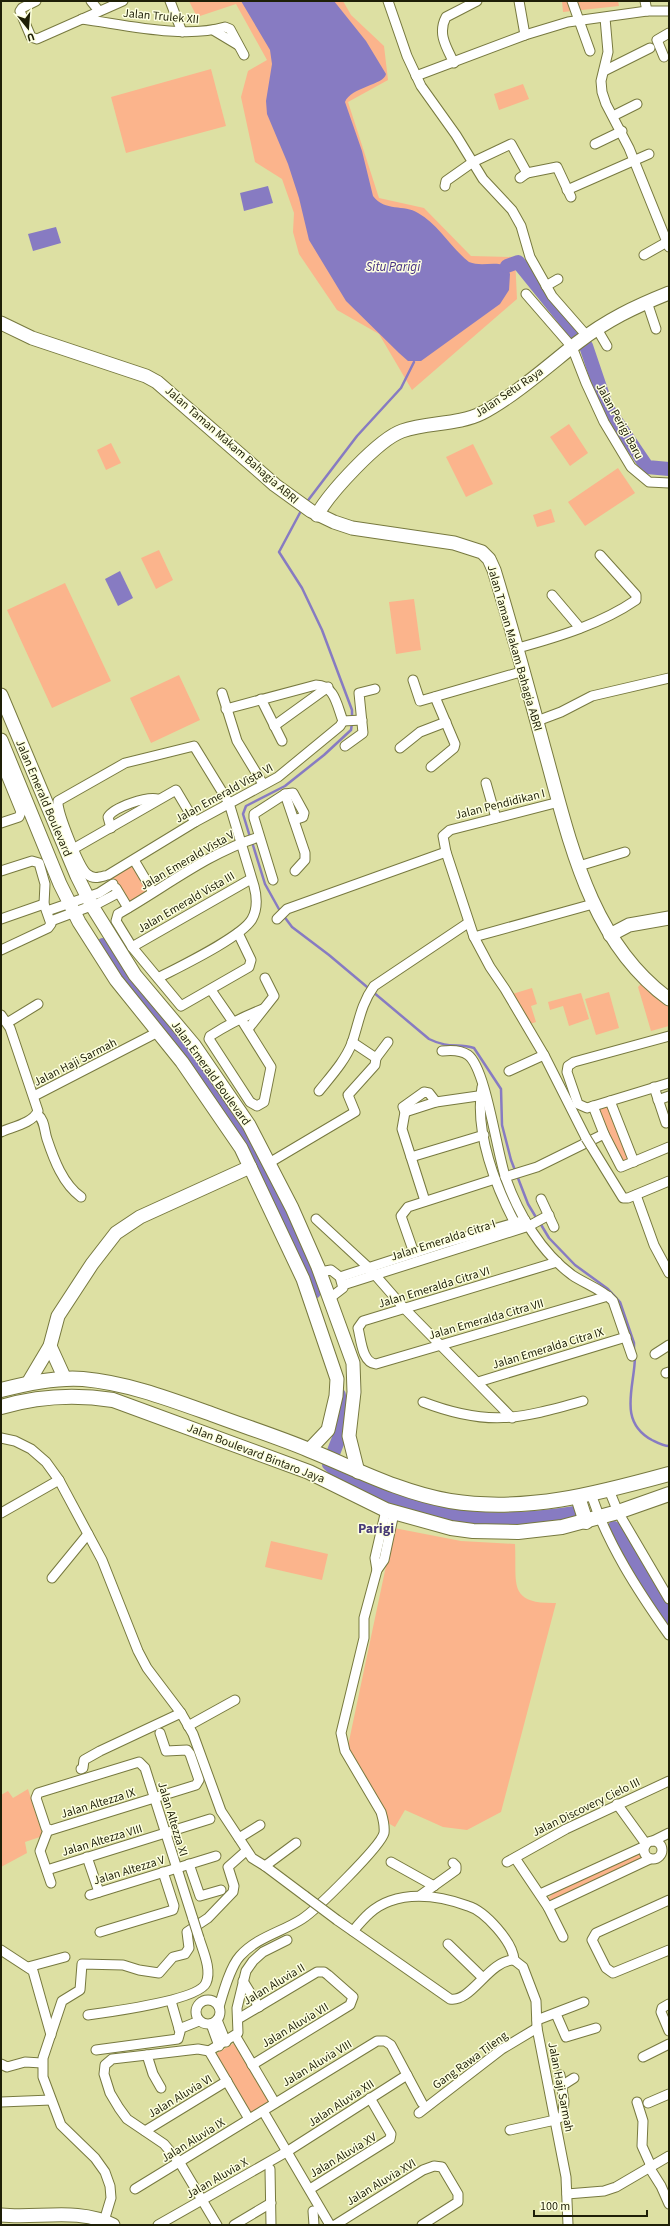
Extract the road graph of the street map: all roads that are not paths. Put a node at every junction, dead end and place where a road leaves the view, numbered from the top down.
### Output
1 (36, 1) edge
2 (91, 1) edge
3 (123, 1) edge
4 (170, 1) edge
5 (388, 1) edge
6 (477, 1) edge
7 (519, 1) edge
8 (572, 1) edge
9 (646, 1) edge
10 (99, 11) junction
11 (647, 11) junction
12 (668, 14) edge
13 (604, 18) junction
14 (82, 20) junction
15 (579, 21) junction
16 (182, 32) junction
17 (669, 32) edge
18 (525, 35) junction
19 (650, 48) dead end
20 (590, 51) dead end
21 (244, 55) dead end
22 (664, 57) dead end
23 (454, 63) junction
24 (604, 71) junction
25 (416, 76) junction
26 (637, 104) dead end
27 (613, 116) junction
28 (622, 131) junction
29 (594, 144) dead end
30 (649, 154) dead end
31 (634, 161) junction
32 (473, 162) junction
33 (445, 186) dead end
34 (668, 244) edge
35 (644, 255) dead end
36 (558, 279) dead end
37 (546, 286) junction
38 (669, 293) edge
39 (526, 294) dead end
40 (647, 302) junction
41 (4, 327) edge
42 (656, 329) dead end
43 (583, 339) junction
44 (607, 346) dead end
45 (669, 483) edge
46 (314, 513) junction
47 (600, 555) dead end
48 (552, 595) dead end
49 (580, 628) junction
50 (518, 648) junction
51 (524, 671) junction
52 (669, 678) edge
53 (413, 680) dead end
54 (328, 687) junction
55 (375, 689) dead end
56 (222, 693) dead end
57 (1, 695) edge
58 (435, 697) junction
59 (261, 699) junction
60 (226, 709) junction
61 (361, 720) junction
62 (345, 721) junction
63 (537, 721) junction
64 (446, 722) junction
65 (274, 726) junction
66 (1, 740) edge
67 (282, 741) dead end
68 (345, 746) dead end
69 (400, 748) dead end
70 (1, 763) edge
71 (431, 767) dead end
72 (3, 775) edge
73 (486, 783) dead end
74 (263, 784) junction
75 (158, 799) junction
76 (559, 802) junction
77 (229, 803) junction
78 (496, 818) junction
79 (195, 822) junction
80 (1, 823) edge
81 (111, 828) junction
82 (257, 837) junction
83 (243, 842) junction
84 (73, 849) junction
85 (446, 852) junction
86 (625, 852) dead end
87 (134, 860) junction
88 (579, 866) junction
89 (1, 870) edge
90 (295, 871) dead end
91 (108, 875) junction
92 (252, 879) junction
93 (273, 880) dead end
94 (113, 884) junction
95 (153, 892) junction
96 (118, 893) junction
97 (89, 902) junction
98 (593, 904) junction
99 (46, 908) junction
100 (128, 908) junction
101 (71, 909) junction
102 (280, 916) dead end
103 (669, 918) edge
104 (1, 919) edge
105 (50, 921) junction
106 (468, 923) junction
107 (603, 923) junction
108 (629, 925) junction
109 (238, 933) junction
110 (610, 935) junction
111 (474, 937) junction
112 (132, 947) junction
113 (1, 950) edge
114 (158, 978) junction
115 (265, 978) dead end
116 (211, 990) junction
117 (669, 999) edge
118 (38, 1004) dead end
119 (263, 1009) junction
120 (3, 1019) edge
121 (237, 1020) junction
122 (248, 1029) junction
123 (158, 1032) junction
124 (669, 1036) edge
125 (352, 1042) junction
126 (388, 1042) dead end
127 (442, 1051) dead end
128 (544, 1055) junction
129 (376, 1058) junction
130 (509, 1071) dead end
131 (669, 1083) edge
132 (654, 1087) junction
133 (319, 1091) dead end
134 (483, 1093) junction
135 (34, 1096) junction
136 (669, 1096) edge
137 (658, 1100) junction
138 (610, 1101) junction
139 (436, 1102) junction
140 (592, 1106) junction
141 (405, 1112) junction
142 (37, 1114) junction
143 (666, 1123) dead end
144 (1, 1132) edge
145 (604, 1134) junction
146 (484, 1135) junction
147 (669, 1147) edge
148 (411, 1157) junction
149 (634, 1162) junction
150 (269, 1163) junction
151 (250, 1167) junction
152 (508, 1176) junction
153 (495, 1179) junction
154 (669, 1181) edge
155 (636, 1195) junction
156 (81, 1197) dead end
157 (541, 1199) dead end
158 (425, 1201) junction
159 (547, 1216) junction
160 (316, 1219) dead end
161 (529, 1223) junction
162 (517, 1226) junction
163 (554, 1227) dead end
164 (446, 1247) junction
165 (414, 1253) junction
166 (557, 1262) junction
167 (372, 1272) junction
168 (311, 1273) junction
169 (669, 1273) edge
170 (342, 1281) junction
171 (608, 1296) junction
172 (330, 1298) junction
173 (404, 1308) junction
174 (626, 1337) junction
175 (669, 1344) edge
176 (441, 1345) junction
177 (50, 1346) junction
178 (655, 1354) dead end
179 (632, 1356) dead end
180 (371, 1363) joint
181 (65, 1379) junction
182 (478, 1382) junction
183 (28, 1383) junction
184 (1, 1390) edge
185 (583, 1400) dead end
186 (176, 1401) junction
187 (423, 1402) dead end
188 (1, 1407) edge
189 (198, 1410) junction
190 (512, 1418) junction
191 (170, 1420) junction
192 (189, 1427) junction
193 (330, 1431) junction
194 (347, 1436) junction
195 (1, 1438) edge
196 (315, 1452) junction
197 (358, 1472) junction
198 (669, 1474) edge
199 (59, 1480) junction
200 (609, 1490) junction
201 (669, 1494) edge
202 (585, 1496) junction
203 (390, 1512) junction
204 (618, 1512) junction
205 (1, 1513) edge
206 (592, 1520) junction
207 (88, 1534) junction
208 (52, 1578) dead end
209 (669, 1599) edge
210 (669, 1635) edge
211 (235, 1700) dead end
212 (181, 1713) junction
213 (188, 1726) junction
214 (160, 1733) dead end
215 (81, 1769) dead end
216 (669, 1781) edge
217 (155, 1798) junction
218 (617, 1804) junction
219 (210, 1819) dead end
220 (260, 1825) dead end
221 (47, 1829) junction
222 (165, 1833) junction
223 (669, 1833) edge
224 (239, 1838) junction
225 (296, 1843) dead end
226 (648, 1844) junction
227 (246, 1851) junction
228 (664, 1852) edge
229 (216, 1856) dead end
230 (87, 1858) junction
231 (650, 1859) junction
232 (669, 1861) edge
233 (391, 1862) dead end
234 (452, 1863) dead end
235 (190, 1864) junction
236 (265, 1866) junction
237 (176, 1868) junction
238 (47, 1870) junction
239 (163, 1872) junction
240 (51, 1883) dead end
241 (434, 1886) junction
242 (221, 1890) dead end
243 (540, 1894) junction
244 (421, 1895) junction
245 (669, 1900) edge
246 (548, 1907) junction
247 (353, 1931) junction
248 (100, 1932) dead end
249 (563, 1937) dead end
250 (287, 1940) dead end
251 (448, 1944) dead end
252 (1, 1950) edge
253 (669, 1950) edge
254 (65, 1957) dead end
255 (514, 1960) junction
256 (28, 1967) junction
257 (483, 1978) junction
258 (243, 1981) junction
259 (225, 1989) junction
260 (209, 2000) junction
261 (171, 2001) junction
262 (584, 2002) dead end
263 (669, 2004) edge
264 (350, 2005) joint
265 (219, 2007) junction
266 (259, 2007) junction
267 (556, 2014) junction
268 (88, 2015) dead end
269 (198, 2018) junction
270 (238, 2019) junction
271 (214, 2022) junction
272 (537, 2024) junction
273 (178, 2026) junction
274 (596, 2028) dead end
275 (669, 2031) edge
276 (52, 2036) junction
277 (236, 2037) junction
278 (222, 2044) junction
279 (669, 2044) edge
280 (96, 2050) dead end
281 (209, 2051) junction
282 (147, 2055) junction
283 (644, 2056) dead end
284 (42, 2062) junction
285 (1, 2064) edge
286 (252, 2065) junction
287 (407, 2075) junction
288 (560, 2075) dead end
289 (574, 2078) dead end
290 (227, 2081) junction
291 (563, 2085) junction
292 (161, 2088) dead end
293 (669, 2094) edge
294 (370, 2098) junction
295 (51, 2100) junction
296 (1, 2102) edge
297 (637, 2102) dead end
298 (275, 2103) junction
299 (422, 2103) dead end
300 (648, 2103) dead end
301 (263, 2111) junction
302 (419, 2113) dead end
303 (249, 2119) junction
304 (555, 2120) junction
305 (510, 2130) dead end
306 (145, 2131) junction
307 (288, 2151) junction
308 (669, 2156) edge
309 (180, 2163) junction
310 (650, 2167) junction
311 (270, 2169) dead end
312 (135, 2189) dead end
313 (310, 2189) junction
314 (567, 2194) junction
315 (202, 2200) junction
316 (271, 2204) junction
317 (669, 2204) edge
318 (313, 2211) dead end
319 (1, 2215) edge
320 (109, 2223) edge
321 (158, 2225) edge
322 (217, 2225) edge
323 (234, 2225) edge
324 (272, 2225) edge
325 (314, 2225) edge
326 (330, 2225) edge
327 (335, 2225) edge
328 (422, 2225) edge
329 (568, 2225) edge

1 - 14 street
2 - 10 street
3 - 10 street
4 - 16 street
5 - 25 street
6 - 23 street
7 - 18 street
8 - 15 street
9 - 11 street
10 - 14 street
11 - 12 street
11 - 13 street
13 - 15 street
13 - 24 street
14 - 16 street, Jalan Trulek XII
15 - 18 street
15 - 20 street
16 - 21 street, Jalan Trulek XII
17 - 22 street
18 - 23 street
19 - 24 street
23 - 25 street
24 - 27 street
25 - 32 street
26 - 27 street
27 - 28 street
28 - 29 street
28 - 31 street
30 - 31 street
31 - 32 street
31 - 34 street
32 - 33 street
32 - 37 street
34 - 35 street
36 - 37 street
37 - 43 street
38 - 40 main road, Jalan Setu Raya
39 - 43 street
40 - 42 street
40 - 43 main road, Jalan Setu Raya
41 - 46 main road, Jalan Taman Makam Bahagia ABRI
43 - 44 street
43 - 45 street, Jalan Perigi Baru
43 - 46 main road, Jalan Setu Raya
46 - 50 main road, Jalan Taman Makam Bahagia ABRI
47 - 49 street
48 - 49 street
49 - 50 street
50 - 51 main road, Jalan Taman Makam Bahagia ABRI
51 - 58 street
51 - 63 main road, Jalan Taman Makam Bahagia ABRI
52 - 63 street
53 - 58 street
54 - 59 street
54 - 62 street
54 - 65 street
55 - 61 street
56 - 60 street
57 - 97 main road, Jalan Emerald Boulevard
58 - 64 street
59 - 60 street
59 - 65 street
60 - 74 street
61 - 62 street
61 - 68 street
62 - 74 street, Jalan Emerald Vista VI
63 - 76 main road, Jalan Taman Makam Bahagia ABRI
64 - 69 street
64 - 71 street
65 - 67 street
66 - 101 main road, Jalan Emerald Boulevard
70 - 72 street
72 - 80 street
73 - 78 street
74 - 77 street, Jalan Emerald Vista VI
75 - 79 street
75 - 81 street
75 - 81 street
76 - 78 street, Jalan Pendidikan I
76 - 88 main road, Jalan Taman Makam Bahagia ABRI
77 - 79 street, Jalan Emerald Vista VI
77 - 83 street
77 - 84 street
78 - 85 street, Jalan Pendidikan I
79 - 87 street, Jalan Emerald Vista VI
81 - 84 street
82 - 83 street, Jalan Emerald Vista V
82 - 90 street
82 - 93 street
83 - 92 street
83 - 95 street, Jalan Emerald Vista V
84 - 91 street
85 - 102 street
85 - 106 street
86 - 88 street
87 - 91 street, Jalan Emerald Vista VI
87 - 95 street
88 - 98 main road, Jalan Taman Makam Bahagia ABRI
89 - 99 street
91 - 94 street
92 - 109 street
92 - 112 street, Jalan Emerald Vista III
94 - 96 street
94 - 97 street
95 - 100 street, Jalan Emerald Vista V
96 - 97 street
96 - 100 street
97 - 101 street
97 - 150 main road, Jalan Emerald Boulevard
98 - 107 main road, Jalan Taman Makam Bahagia ABRI
98 - 111 street
99 - 101 street
99 - 104 street
99 - 105 street
100 - 112 street, Jalan Emerald Vista V
101 - 105 street
101 - 123 main road, Jalan Emerald Boulevard
103 - 108 main road
105 - 113 street
106 - 111 street
106 - 125 street
107 - 108 main road
107 - 110 main road, Jalan Taman Makam Bahagia ABRI
108 - 110 main road
109 - 114 street
109 - 116 street
110 - 117 main road, Jalan Taman Makam Bahagia ABRI
111 - 128 street
112 - 114 street, Jalan Emerald Vista V
114 - 116 street, Jalan Emerald Vista V
115 - 119 street
116 - 121 street
118 - 120 street
119 - 121 street
119 - 122 street
120 - 135 street
121 - 122 street
121 - 122 street
123 - 135 street, Jalan Haji Sarmah
123 - 151 main road, Jalan Emerald Boulevard
124 - 140 street
125 - 129 street
125 - 133 street
126 - 129 street
127 - 134 street
128 - 130 street
128 - 155 street
129 - 150 street
131 - 132 street
132 - 137 street
132 - 138 street
134 - 139 street
134 - 146 street
134 - 152 street
135 - 142 street, Jalan Haji Sarmah
136 - 137 street
137 - 143 street
138 - 140 street
138 - 149 street
139 - 141 street
139 - 141 street
140 - 145 street
141 - 148 street
142 - 144 street
142 - 156 street, Jalan Haji Sarmah
145 - 149 street
145 - 152 street
146 - 148 street
146 - 153 street
147 - 149 street
148 - 158 street
150 - 168 main road, Jalan Emerald Boulevard
151 - 168 main road, Jalan Emerald Boulevard
151 - 177 main road
152 - 161 street
153 - 158 street
153 - 162 street
154 - 155 street
155 - 169 street
157 - 159 street
158 - 165 street
159 - 161 street, Jalan Emeralda Citra I
159 - 163 street
160 - 167 street
161 - 162 street, Jalan Emeralda Citra I
161 - 166 street
162 - 164 street, Jalan Emeralda Citra I
164 - 165 street, Jalan Emeralda Citra I
164 - 167 street, Jalan Emeralda Citra I
165 - 167 street, Jalan Emeralda Citra I
166 - 171 street
166 - 173 street, Jalan Emeralda Citra VI
167 - 170 street, Jalan Emeralda Citra I
167 - 173 street
168 - 170 street
168 - 172 main road, Jalan Emerald Boulevard
168 - 193 main road, Jalan Emerald Boulevard
170 - 172 street, Jalan Emeralda Citra I
171 - 174 street
171 - 176 street, Jalan Emeralda Citra VII
172 - 194 main road, Jalan Emerald Boulevard
173 - 176 street
173 - 180 street, Jalan Emeralda Citra VI
174 - 179 street
174 - 182 street, Jalan Emeralda Citra IX
175 - 178 street
176 - 180 street, Jalan Emeralda Citra VII
176 - 182 street
177 - 181 main road
177 - 183 main road
181 - 183 main road, Jalan Boulevard Bintaro Jaya
181 - 186 main road, Jalan Boulevard Bintaro Jaya
182 - 190 street
183 - 184 main road, Jalan Boulevard Bintaro Jaya
185 - 190 street
186 - 189 main road, Jalan Boulevard Bintaro Jaya
186 - 191 main road
187 - 190 street
188 - 191 main road, Jalan Boulevard Bintaro Jaya
189 - 192 main road
189 - 196 main road, Jalan Boulevard Bintaro Jaya
191 - 192 main road, Jalan Boulevard Bintaro Jaya
192 - 203 main road, Jalan Boulevard Bintaro Jaya
193 - 194 main road
193 - 196 main road
194 - 197 main road, Jalan Emerald Boulevard
195 - 199 street
196 - 197 main road, Jalan Boulevard Bintaro Jaya
197 - 202 main road, Jalan Boulevard Bintaro Jaya
198 - 200 main road, Jalan Boulevard Bintaro Jaya
199 - 205 street
199 - 207 street
200 - 202 main road, Jalan Boulevard Bintaro Jaya
200 - 204 street
201 - 204 main road, Jalan Boulevard Bintaro Jaya
202 - 206 main road
203 - 206 main road, Jalan Boulevard Bintaro Jaya
203 - 259 street
204 - 206 main road, Jalan Boulevard Bintaro Jaya
204 - 209 street
206 - 210 street
207 - 208 street
207 - 212 street
211 - 213 street
212 - 213 street
212 - 215 street
213 - 224 street
214 - 217 street, Jalan Altezza IX
216 - 218 street, Jalan Discovery Cielo III
217 - 221 street, Jalan Altezza IX
217 - 221 street, Jalan Altezza XI
217 - 222 street, Jalan Altezza XI
218 - 226 street
218 - 243 street, Jalan Discovery Cielo III
219 - 222 street, Jalan Altezza VIII
220 - 224 street
221 - 238 street, Jalan Altezza IX
222 - 230 street, Jalan Altezza VIII
222 - 237 street, Jalan Altezza XI
223 - 226 street
224 - 227 street
225 - 236 street
226 - 228 street
226 - 231 street
226 - 243 street
227 - 236 street
227 - 276 street
228 - 231 street
228 - 232 street
229 - 235 street, Jalan Altezza V
230 - 238 street, Jalan Altezza VIII
230 - 239 street, Jalan Altezza V
231 - 246 street
233 - 241 street
234 - 241 street
235 - 237 street, Jalan Altezza V
235 - 242 street
236 - 247 street, bridge
237 - 239 street, Jalan Altezza V
237 - 261 street, Jalan Altezza XI, bridge
238 - 240 street, Jalan Altezza IX
239 - 248 street
241 - 244 street
243 - 246 street, Jalan Discovery Cielo III
244 - 247 street
244 - 255 street, Jalan Haji Sarmah
245 - 253 street
246 - 249 street, Jalan Discovery Cielo III
247 - 257 street
250 - 258 street
251 - 257 street
252 - 256 street
254 - 256 street
255 - 257 street
255 - 272 street, Jalan Haji Sarmah
256 - 276 street
258 - 266 street
258 - 270 street
259 - 260 street
259 - 265 street
260 - 265 street
260 - 269 street
261 - 268 street, Jalan Altezza XI
261 - 273 street
262 - 267 street, Gang Rawa Tileng
263 - 275 street
264 - 266 street, Jalan Aluvia II
264 - 286 street, Jalan Aluvia VII
265 - 271 street
266 - 270 street, Jalan Aluvia II
267 - 272 street, Gang Rawa Tileng
267 - 274 street
269 - 271 street
269 - 273 street
270 - 277 street
271 - 278 street
272 - 302 street, Gang Rawa Tileng
272 - 304 street, Jalan Haji Sarmah
273 - 280 street
276 - 284 street
277 - 278 street
277 - 286 street
278 - 281 street
279 - 283 street
281 - 282 street
281 - 290 street
282 - 292 street
282 - 306 street
284 - 285 street
284 - 295 street
286 - 298 street
287 - 294 street, Jalan Aluvia XII
287 - 298 street, Jalan Aluvia VIII
287 - 299 street
288 - 291 street
289 - 291 street
290 - 303 street
290 - 306 street, Jalan Aluvia VI
291 - 304 street
293 - 300 street
294 - 307 street, Jalan Aluvia XII
294 - 313 street, Jalan Aluvia XV
295 - 296 street
295 - 320 street
297 - 310 street
298 - 301 street, Jalan Aluvia VIII
301 - 303 street, Jalan Aluvia IX
301 - 307 street
303 - 309 street, Jalan Aluvia IX
304 - 305 street
304 - 314 street, Jalan Haji Sarmah
306 - 309 street
307 - 313 street
307 - 315 street, Jalan Aluvia X
308 - 310 street
309 - 312 street, Jalan Aluvia IX
309 - 315 street
310 - 314 street
310 - 317 street
311 - 316 street
313 - 326 street
314 - 329 street, Jalan Haji Sarmah
315 - 321 street, Jalan Aluvia X
315 - 322 street
316 - 323 street
316 - 324 street
318 - 325 street
319 - 320 main road
327 - 328 street, Jalan Aluvia XVI

